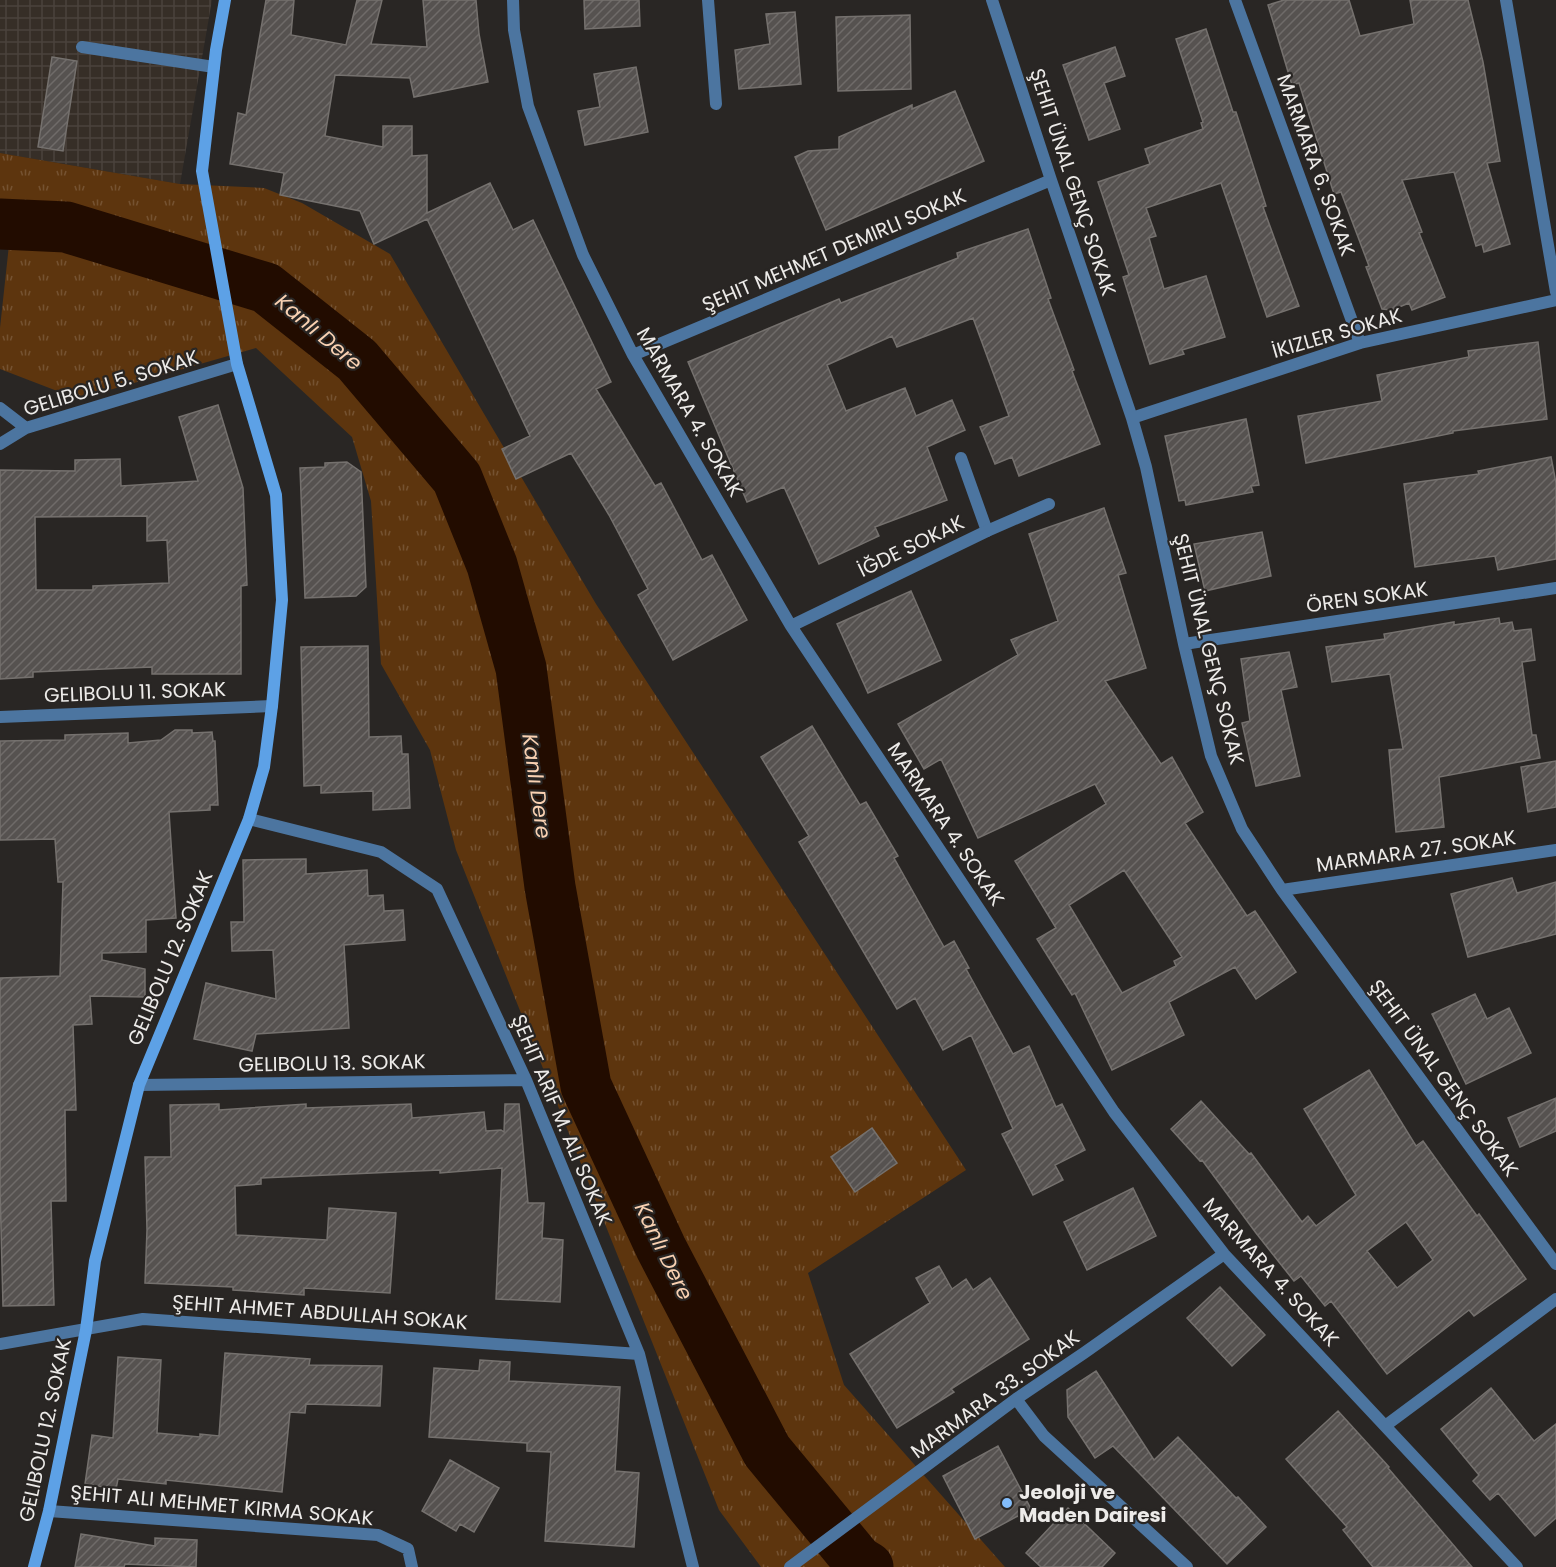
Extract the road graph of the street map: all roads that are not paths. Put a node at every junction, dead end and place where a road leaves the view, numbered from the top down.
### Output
1 (225, 0) edge
2 (513, 0) edge
3 (708, 0) edge
4 (992, 0) edge
5 (1235, 0) edge
6 (1506, 0) edge
7 (82, 47) dead end
8 (214, 67) junction
9 (716, 104) dead end
10 (1050, 180) junction
11 (1556, 292) edge
12 (1556, 300) edge
13 (1360, 343) junction
14 (633, 355) junction
15 (237, 364) junction
16 (0, 408) edge
17 (1132, 418) junction
18 (26, 428) junction
19 (0, 444) edge
20 (961, 458) dead end
21 (1049, 504) dead end
22 (987, 531) junction
23 (1556, 588) edge
24 (791, 626) junction
25 (1184, 644) junction
26 (272, 706) junction
27 (0, 717) edge
28 (249, 819) junction
29 (1556, 850) edge
30 (1282, 890) junction
31 (526, 1080) junction
32 (138, 1085) junction
33 (1224, 1254) junction
34 (1556, 1264) edge
35 (1556, 1299) edge
36 (86, 1330) junction
37 (0, 1344) edge
38 (639, 1354) junction
39 (1016, 1399) junction
40 (1385, 1426) junction
41 (49, 1510) junction
42 (34, 1567) edge
43 (412, 1567) edge
44 (693, 1567) edge
45 (791, 1567) edge
46 (1187, 1567) edge
47 (1517, 1567) edge

1 - 8 street, GELIBOLU 12. SOKAK
2 - 14 street, MARMARA 4. SOKAK
3 - 9 street
4 - 10 street, ŞEHIT ÜNAL GENÇ SOKAK
5 - 13 street, MARMARA 6. SOKAK
6 - 11 street
7 - 8 street
8 - 15 street, GELIBOLU 12. SOKAK
10 - 14 street
10 - 17 street, ŞEHIT ÜNAL GENÇ SOKAK
12 - 13 street, İKIZLER SOKAK
13 - 17 street, İKIZLER SOKAK
14 - 24 street, MARMARA 4. SOKAK
15 - 18 street, GELIBOLU 5. SOKAK
15 - 26 street, GELIBOLU 12. SOKAK
16 - 18 street
17 - 25 street, ŞEHIT ÜNAL GENÇ SOKAK
18 - 19 street, GELIBOLU 5. SOKAK
20 - 22 street
21 - 22 street, İĞDE SOKAK
22 - 24 street, İĞDE SOKAK
23 - 25 street, ÖREN SOKAK
24 - 33 street, MARMARA 4. SOKAK
25 - 30 street, ŞEHIT ÜNAL GENÇ SOKAK
26 - 27 street, GELIBOLU 11. SOKAK
26 - 28 street, GELIBOLU 12. SOKAK
28 - 31 street, ŞEHIT ARIF M. ALI SOKAK
28 - 32 street, GELIBOLU 12. SOKAK
29 - 30 street, MARMARA 27. SOKAK
30 - 34 street, ŞEHIT ÜNAL GENÇ SOKAK
31 - 32 street, GELIBOLU 13. SOKAK
31 - 38 street, ŞEHIT ARIF M. ALI SOKAK
32 - 36 street, GELIBOLU 12. SOKAK
33 - 39 street, MARMARA 33. SOKAK
33 - 40 street, MARMARA 4. SOKAK
35 - 40 street
36 - 37 street, ŞEHIT AHMET ABDULLAH SOKAK
36 - 38 street, ŞEHIT AHMET ABDULLAH SOKAK
36 - 41 street, GELIBOLU 12. SOKAK
38 - 44 street, ŞEHIT ARIF M. ALI SOKAK
39 - 45 street, MARMARA 33. SOKAK
39 - 46 street
40 - 47 street, MARMARA 4. SOKAK
41 - 42 street, GELIBOLU 12. SOKAK
41 - 43 street

